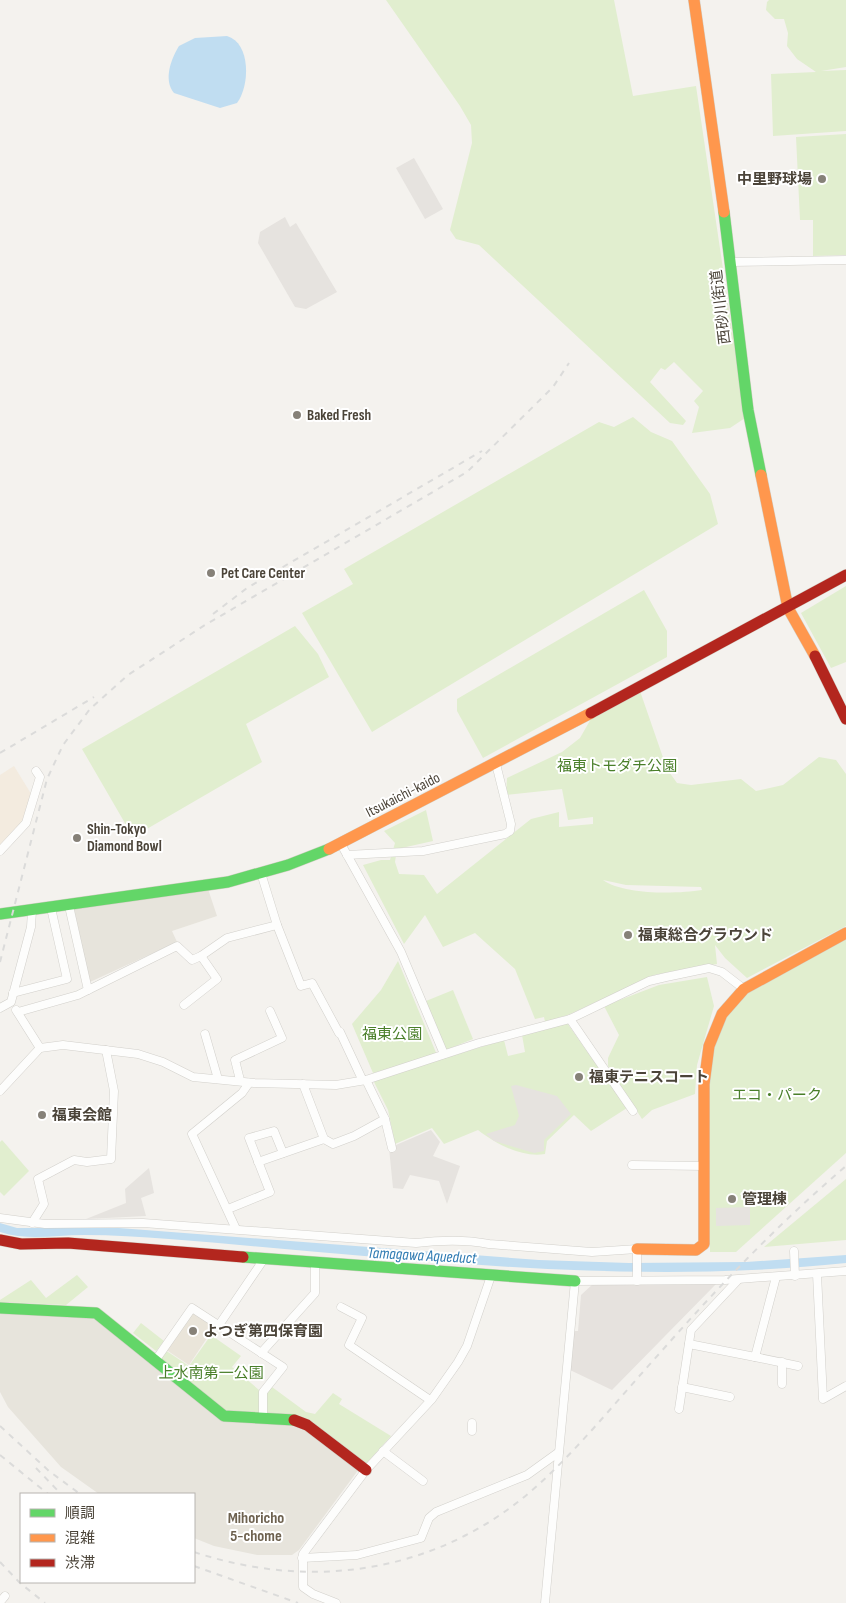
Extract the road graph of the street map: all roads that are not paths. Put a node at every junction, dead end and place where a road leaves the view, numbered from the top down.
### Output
1 (694, 0) edge
2 (846, 260) edge
3 (731, 262) junction
4 (846, 576) edge
5 (788, 608) junction
6 (846, 719) edge
7 (496, 764) junction
8 (36, 771) dead end
9 (341, 844) junction
10 (0, 850) edge
11 (347, 855) junction
12 (261, 873) junction
13 (69, 906) junction
14 (51, 908) junction
15 (32, 911) junction
16 (0, 914) edge
17 (277, 925) junction
18 (846, 933) edge
19 (201, 956) junction
20 (744, 989) junction
21 (88, 990) junction
22 (13, 992) junction
23 (11, 1002) junction
24 (184, 1005) dead end
25 (0, 1008) edge
26 (270, 1010) dead end
27 (18, 1012) junction
28 (570, 1019) junction
29 (205, 1034) dead end
30 (40, 1048) junction
31 (106, 1050) junction
32 (444, 1054) junction
33 (218, 1079) junction
34 (240, 1080) junction
35 (364, 1080) junction
36 (249, 1083) junction
37 (303, 1084) junction
38 (0, 1091) edge
39 (633, 1111) dead end
40 (385, 1119) junction
41 (324, 1139) junction
42 (392, 1148) dead end
43 (283, 1153) junction
44 (258, 1162) junction
45 (632, 1165) dead end
46 (704, 1166) junction
47 (228, 1209) junction
48 (0, 1218) edge
49 (32, 1223) junction
50 (236, 1229) junction
51 (0, 1240) edge
52 (794, 1251) dead end
53 (637, 1252) junction
54 (264, 1259) junction
55 (315, 1264) junction
56 (846, 1271) edge
57 (818, 1274) junction
58 (491, 1276) junction
59 (795, 1276) junction
60 (637, 1277) junction
61 (776, 1277) junction
62 (738, 1280) junction
63 (575, 1281) junction
64 (0, 1308) edge
65 (342, 1308) dead end
66 (218, 1325) junction
67 (689, 1344) junction
68 (261, 1353) junction
69 (755, 1357) junction
70 (154, 1361) junction
71 (782, 1362) junction
72 (798, 1366) dead end
73 (782, 1384) dead end
74 (846, 1386) edge
75 (682, 1387) junction
76 (730, 1397) dead end
77 (430, 1400) junction
78 (679, 1410) dead end
79 (262, 1418) junction
80 (383, 1451) junction
81 (558, 1452) junction
82 (366, 1470) junction
83 (423, 1481) dead end
84 (302, 1558) junction
85 (336, 1603) edge
86 (545, 1603) edge

1 - 3 street, 西砂川街道
2 - 3 street
3 - 5 street, 西砂川街道
4 - 5 street, Itsukaichi-kaido
5 - 6 street, 西砂川街道
5 - 7 street, Itsukaichi-kaido
7 - 9 street, Itsukaichi-kaido
7 - 11 street
8 - 10 street
9 - 11 street
9 - 12 street, Itsukaichi-kaido
11 - 32 street
12 - 13 street, Itsukaichi-kaido
12 - 17 street
13 - 14 street, Itsukaichi-kaido
13 - 21 street
14 - 15 street, Itsukaichi-kaido
14 - 22 street
15 - 16 street, Itsukaichi-kaido
15 - 22 street
17 - 19 street
17 - 35 street
18 - 20 street
19 - 21 street
19 - 24 street
20 - 28 street
20 - 46 street
21 - 27 street
22 - 23 street
23 - 25 street
23 - 27 street
26 - 34 street
27 - 30 street
28 - 32 street
28 - 39 street
29 - 33 street
30 - 31 street
30 - 38 street
31 - 33 street
31 - 49 street
32 - 35 street
33 - 34 street
34 - 36 street
35 - 37 street
35 - 40 street
36 - 37 street
36 - 47 street
37 - 41 street
40 - 41 street
40 - 42 street
41 - 43 street
43 - 44 street
43 - 44 street
44 - 47 street
45 - 46 street
46 - 53 street
47 - 50 street
48 - 49 street
49 - 50 street
50 - 53 street
51 - 54 street
52 - 59 street
53 - 60 street
54 - 55 street
54 - 66 street
55 - 58 street
55 - 68 street
56 - 57 street
57 - 59 street
57 - 74 street
58 - 63 street
58 - 77 street
59 - 61 street
60 - 62 street
60 - 63 street
61 - 62 street
61 - 69 street
62 - 67 street
63 - 81 street
64 - 70 street
65 - 77 street
66 - 68 street
66 - 70 street
67 - 69 street
67 - 75 street
68 - 79 street
69 - 71 street
70 - 79 street
71 - 72 street
71 - 73 street
75 - 76 street
75 - 78 street
77 - 80 street
79 - 82 street
80 - 82 street
80 - 83 street
81 - 84 street
81 - 86 street
82 - 84 street
84 - 85 street

